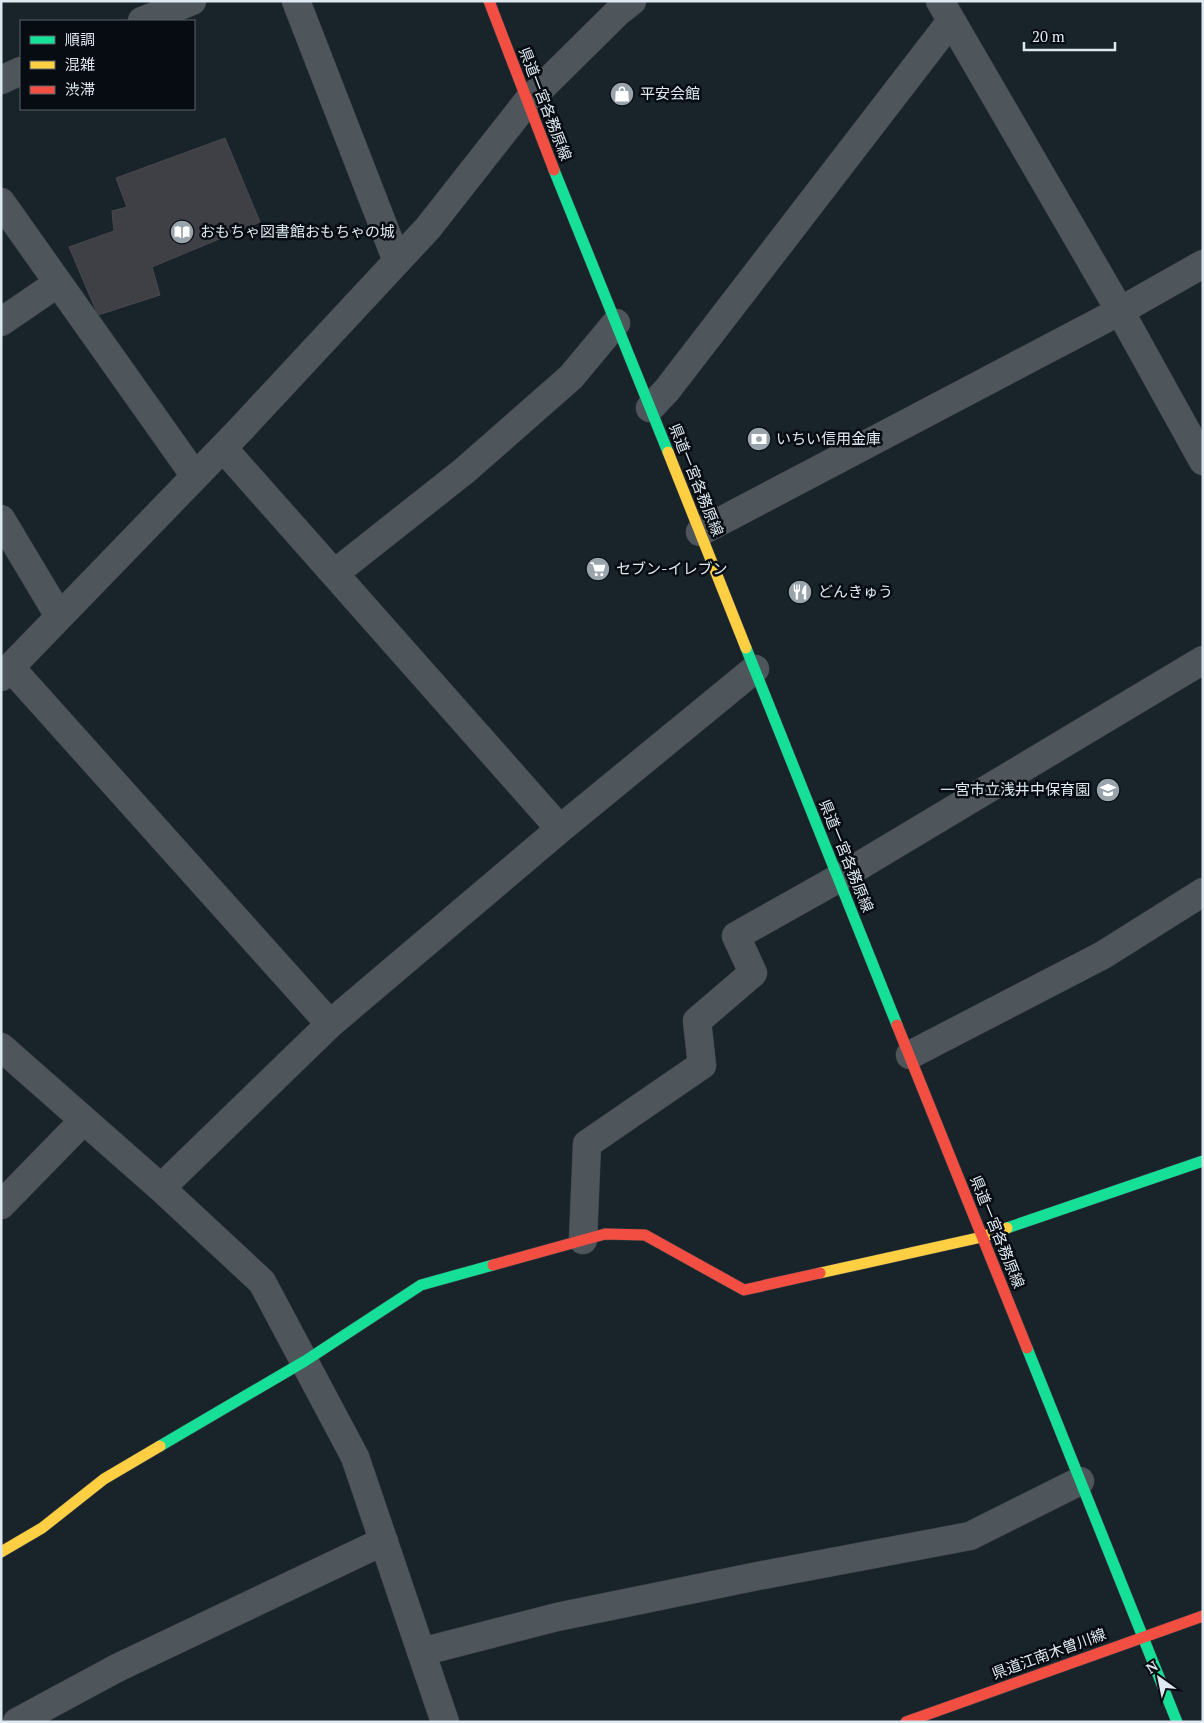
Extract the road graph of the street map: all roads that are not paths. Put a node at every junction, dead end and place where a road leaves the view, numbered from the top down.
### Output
1 (192, 1) edge
2 (296, 1) edge
3 (489, 1) edge
4 (632, 1) edge
5 (946, 11) edge
6 (144, 20) edge
7 (20, 71) edge
8 (1, 80) edge
9 (527, 102) junction
10 (1, 202) edge
11 (397, 261) junction
12 (1203, 264) edge
13 (58, 283) junction
14 (1120, 311) junction
15 (1, 322) edge
16 (616, 323) junction
17 (650, 408) junction
18 (223, 448) junction
19 (1203, 461) edge
20 (195, 476) junction
21 (1, 519) edge
22 (700, 532) junction
23 (334, 573) junction
24 (59, 616) junction
25 (1203, 660) edge
26 (755, 668) junction
27 (6, 672) edge
28 (560, 829) junction
29 (839, 878) junction
30 (1203, 892) edge
31 (330, 1024) junction
32 (1, 1047) edge
33 (910, 1055) junction
34 (84, 1121) junction
35 (1203, 1161) edge
36 (161, 1188) junction
37 (1, 1206) edge
38 (982, 1237) junction
39 (583, 1240) junction
40 (305, 1361) junction
41 (1080, 1481) junction
42 (384, 1541) junction
43 (1, 1552) edge
44 (1203, 1616) edge
45 (1142, 1636) junction
46 (421, 1652) junction
47 (1, 1710) edge
48 (9, 1722) edge
49 (17, 1722) edge
50 (445, 1722) edge
51 (906, 1722) edge
52 (1177, 1722) edge

1 - 6 street
2 - 11 street
3 - 9 main road, 県道一宮各務原線
4 - 9 street
5 - 14 street
5 - 17 street
7 - 8 street
9 - 11 street
9 - 16 main road, 県道一宮各務原線
10 - 13 street
11 - 18 street
12 - 14 street
13 - 15 street
13 - 20 street
14 - 19 street
14 - 22 street
16 - 17 main road, 県道一宮各務原線
16 - 23 street
17 - 22 main road, 県道一宮各務原線
18 - 20 street
18 - 23 street
20 - 24 street
21 - 24 street
22 - 26 main road, 県道一宮各務原線
23 - 28 street
24 - 27 street
25 - 29 street
26 - 28 street
26 - 29 main road, 県道一宮各務原線
27 - 31 street
28 - 31 street
29 - 33 main road, 県道一宮各務原線
29 - 39 street
30 - 33 street
31 - 36 street
32 - 34 street
33 - 38 main road, 県道一宮各務原線
34 - 36 street
34 - 37 street
35 - 38 main road
36 - 40 street
38 - 39 main road
38 - 41 main road, 県道一宮各務原線
39 - 40 main road
40 - 42 street
40 - 43 main road
41 - 45 main road, 県道一宮各務原線
41 - 46 street
42 - 46 street
42 - 49 street
44 - 45 main road, 県道江南木曽川線
45 - 51 main road, 県道江南木曽川線
45 - 52 main road, 県道一宮各務原線
46 - 50 street
47 - 48 street

